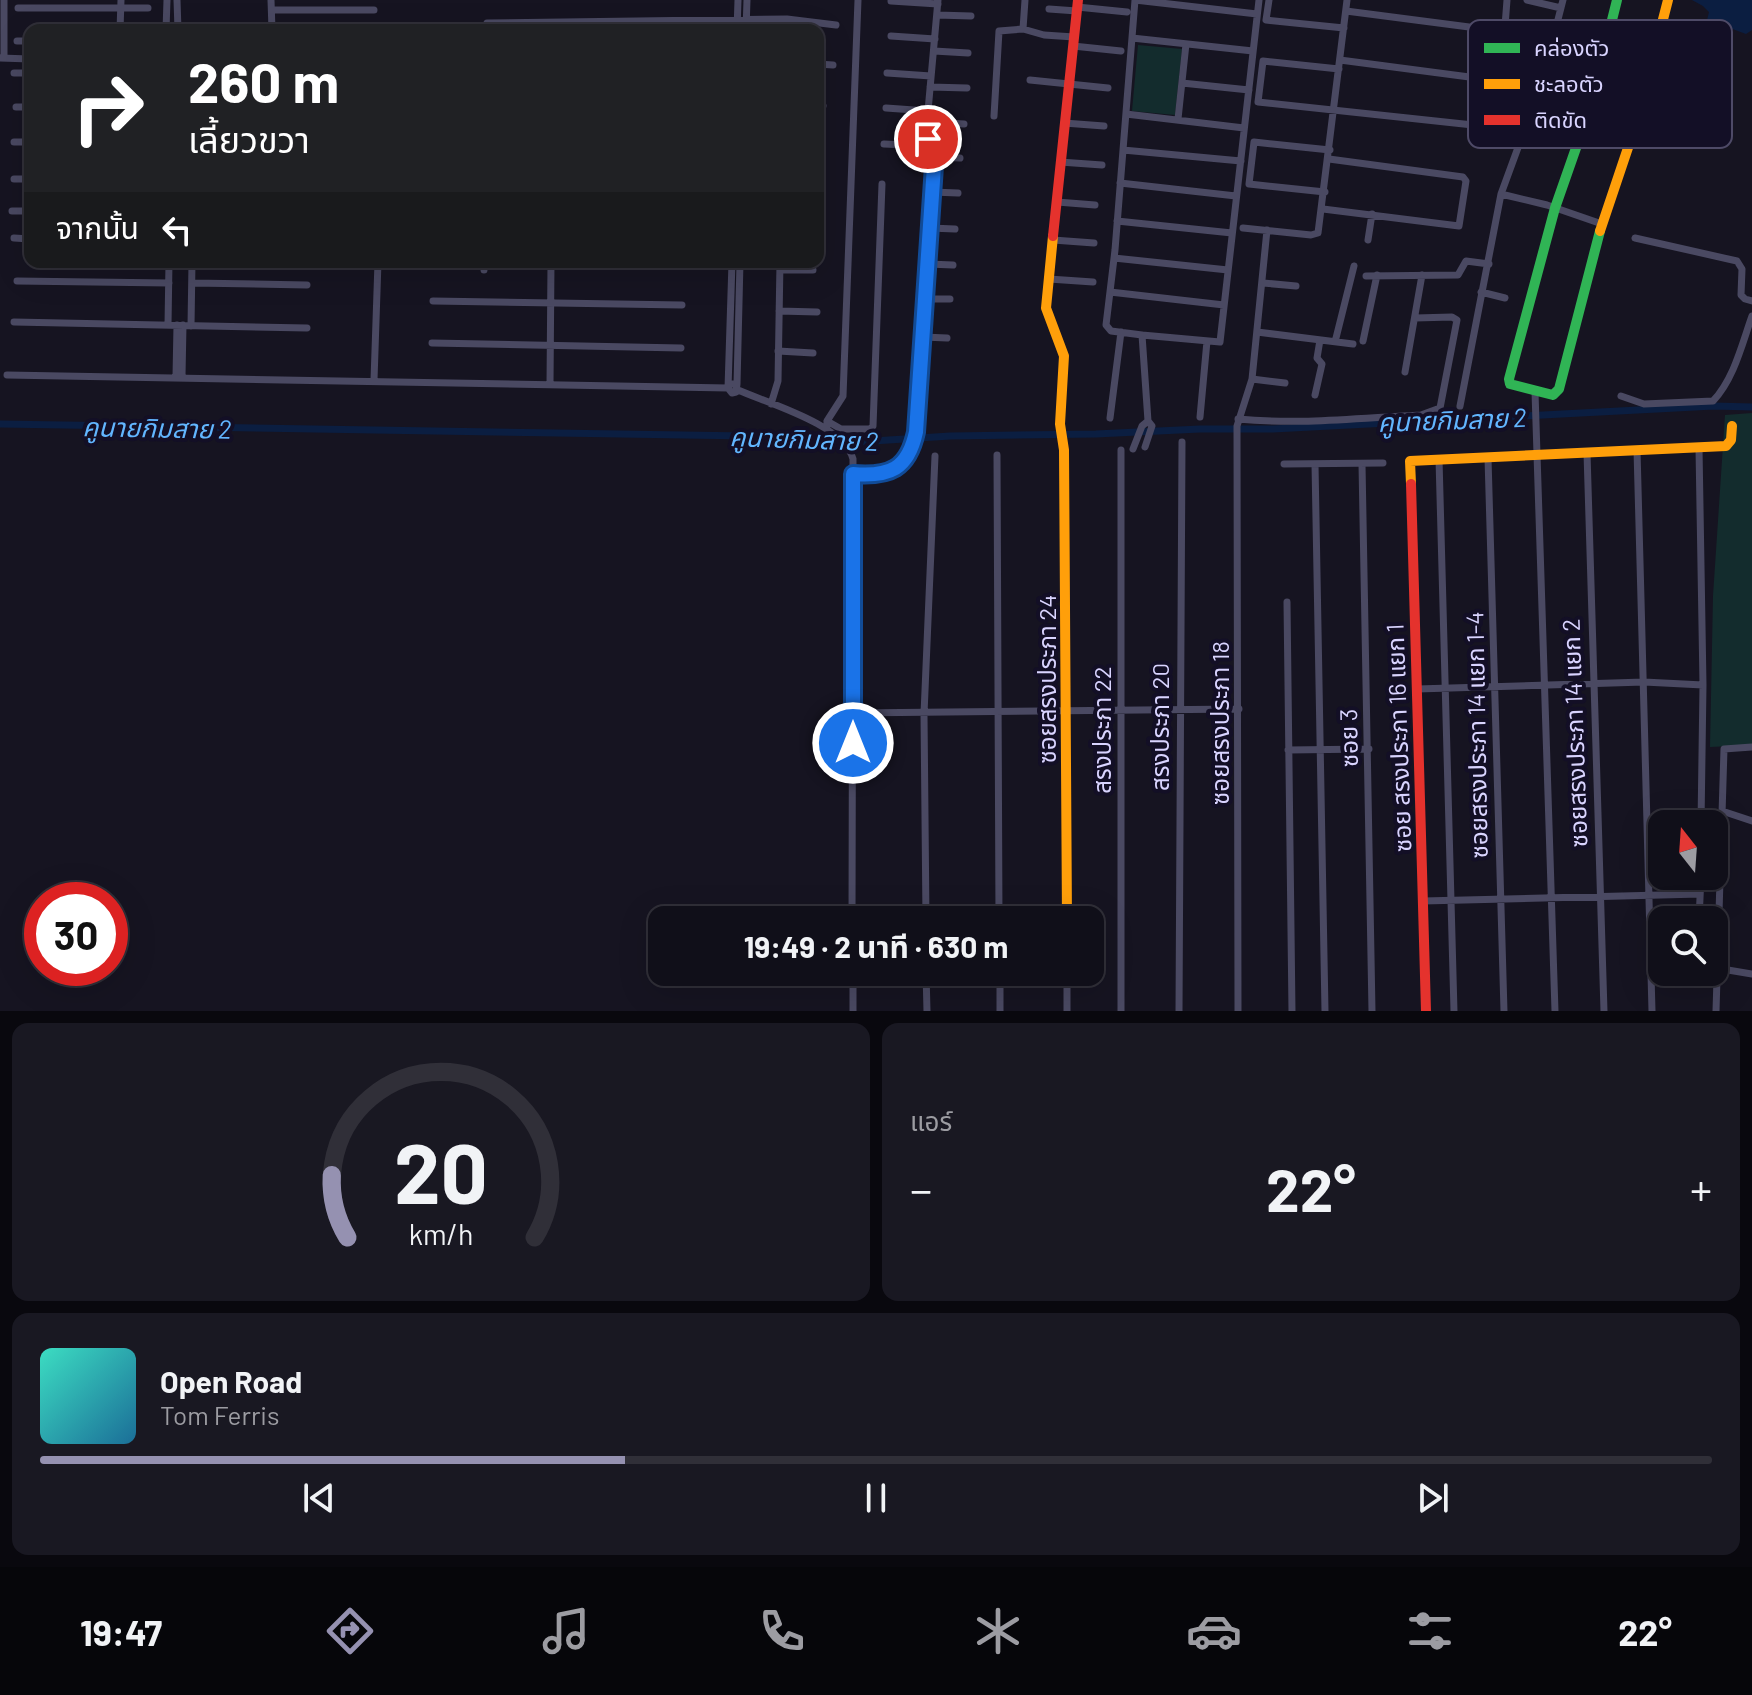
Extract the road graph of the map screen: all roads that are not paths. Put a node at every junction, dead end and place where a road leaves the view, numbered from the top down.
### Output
1 (4, 0) edge
2 (167, 0) edge
3 (177, 0) edge
4 (271, 0) edge
5 (738, 0) edge
6 (747, 0) edge
7 (858, 0) edge
8 (1025, 0) edge
9 (1135, 0) edge
10 (1259, 0) edge
11 (1269, 0) edge
12 (1347, 0) edge
13 (1507, 0) edge
14 (1527, 0) edge
15 (1617, 0) edge
16 (1668, 0) edge
17 (891, 1) edge
18 (938, 2) edge
19 (120, 4) edge
20 (1562, 4) edge
21 (1077, 6) edge
22 (18, 8) dead end
23 (148, 8) dead end
24 (1049, 9) dead end
25 (272, 10) junction
26 (374, 10) dead end
27 (1346, 11) junction
28 (1127, 12) dead end
29 (1257, 14) junction
30 (937, 15) junction
31 (971, 16) dead end
32 (787, 19) junction
33 (742, 20) junction
34 (1505, 20) edge
35 (1612, 20) edge
36 (1663, 20) edge
37 (487, 23) dead end
38 (166, 24) edge
39 (178, 24) edge
40 (272, 24) edge
41 (740, 24) edge
42 (744, 24) edge
43 (787, 24) edge
44 (836, 25) dead end
45 (1468, 27) edge
46 (1344, 28) junction
47 (1023, 29) junction
48 (891, 36) dead end
49 (1132, 38) junction
50 (935, 39) junction
51 (17, 41) dead end
52 (24, 41) edge
53 (1074, 42) junction
54 (1186, 44) junction
55 (934, 51) junction
56 (1121, 51) dead end
57 (1253, 51) junction
58 (968, 53) dead end
59 (2, 55) edge
60 (24, 58) edge
61 (824, 64) edge
62 (1340, 64) junction
63 (833, 65) dead end
64 (14, 73) dead end
65 (24, 73) edge
66 (887, 73) dead end
67 (931, 76) junction
68 (1468, 76) edge
69 (1030, 80) dead end
70 (1068, 83) junction
71 (1182, 83) junction
72 (930, 87) junction
73 (967, 88) dead end
74 (1108, 88) dead end
75 (1249, 90) junction
76 (16, 107) dead end
77 (24, 107) edge
78 (886, 108) dead end
79 (1334, 110) junction
80 (928, 111) junction
81 (1126, 114) junction
82 (994, 116) dead end
83 (1178, 119) junction
84 (928, 122) junction
85 (1064, 123) junction
86 (964, 124) dead end
87 (1104, 126) dead end
88 (1468, 126) edge
89 (1244, 128) junction
90 (14, 142) dead end
91 (24, 142) edge
92 (884, 144) dead end
93 (929, 146) junction
94 (1517, 148) edge
95 (1576, 148) edge
96 (1628, 148) edge
97 (1123, 150) junction
98 (1329, 154) junction
99 (933, 157) junction
100 (960, 158) dead end
101 (1241, 161) junction
102 (1060, 162) junction
103 (1102, 165) dead end
104 (14, 179) dead end
105 (24, 179) edge
106 (1120, 183) junction
107 (882, 184) dead end
108 (932, 192) junction
109 (1325, 192) junction
110 (958, 193) dead end
111 (1501, 194) junction
112 (1236, 196) junction
113 (1057, 202) junction
114 (1095, 205) dead end
115 (1555, 208) junction
116 (1323, 209) junction
117 (12, 211) dead end
118 (24, 211) edge
119 (1372, 214) junction
120 (1117, 221) junction
121 (1602, 224) junction
122 (930, 228) junction
123 (1243, 228) dead end
124 (955, 229) dead end
125 (1267, 230) junction
126 (1232, 233) junction
127 (14, 238) dead end
128 (1635, 238) dead end
129 (24, 239) edge
130 (1053, 240) junction
131 (1368, 240) dead end
132 (1094, 243) dead end
133 (1114, 258) junction
134 (928, 264) junction
135 (1489, 264) junction
136 (953, 265) dead end
137 (1354, 266) dead end
138 (169, 268) edge
139 (192, 268) edge
140 (378, 268) edge
141 (551, 268) edge
142 (732, 268) edge
143 (740, 268) edge
144 (780, 268) edge
145 (796, 268) edge
146 (813, 270) dead end
147 (1228, 270) junction
148 (1377, 275) junction
149 (1422, 275) junction
150 (1366, 276) dead end
151 (1049, 279) junction
152 (17, 281) dead end
153 (1093, 282) dead end
154 (169, 283) junction
155 (192, 283) junction
156 (1263, 283) junction
157 (307, 285) dead end
158 (1296, 286) dead end
159 (1110, 292) junction
160 (1481, 292) junction
161 (1505, 298) dead end
162 (926, 299) junction
163 (950, 299) dead end
164 (433, 301) dead end
165 (1752, 301) edge
166 (550, 303) junction
167 (682, 305) dead end
168 (1224, 305) junction
169 (779, 311) junction
170 (817, 312) dead end
171 (1752, 316) edge
172 (1415, 318) junction
173 (14, 322) dead end
174 (180, 325) junction
175 (307, 328) dead end
176 (1121, 332) junction
177 (1257, 332) junction
178 (1142, 335) junction
179 (923, 337) junction
180 (947, 338) dead end
181 (1320, 340) junction
182 (1207, 341) junction
183 (1363, 341) dead end
184 (1335, 342) junction
185 (432, 343) dead end
186 (1353, 344) dead end
187 (549, 345) junction
188 (681, 348) dead end
189 (778, 351) junction
190 (813, 353) dead end
191 (1405, 372) dead end
192 (7, 375) dead end
193 (179, 376) junction
194 (1252, 379) junction
195 (374, 380) junction
196 (1285, 383) dead end
197 (550, 384) junction
198 (733, 386) junction
199 (1535, 392) junction
200 (1315, 395) dead end
201 (1621, 396) dead end
202 (771, 404) junction
203 (1460, 406) dead end
204 (1200, 417) dead end
205 (1110, 418) dead end
206 (827, 424) junction
207 (1148, 424) junction
208 (1732, 426) dead end
209 (1237, 427) junction
210 (1182, 442) dead end
211 (1134, 446) dead end
212 (1145, 446) dead end
213 (1699, 448) junction
214 (1121, 450) dead end
215 (1637, 450) junction
216 (1587, 453) junction
217 (997, 455) dead end
218 (935, 456) dead end
219 (1537, 456) junction
220 (1488, 458) junction
221 (1439, 459) junction
222 (1383, 463) dead end
223 (1284, 464) dead end
224 (1315, 464) junction
225 (1362, 464) junction
226 (853, 474) junction
227 (1287, 602) dead end
228 (1644, 682) junction
229 (1593, 684) junction
230 (1544, 685) junction
231 (1703, 685) junction
232 (1495, 687) junction
233 (1446, 688) junction
234 (1417, 689) junction
235 (1179, 709) junction
236 (1239, 709) junction
237 (997, 711) junction
238 (1121, 711) junction
239 (1066, 712) junction
240 (853, 713) junction
241 (924, 714) junction
242 (1752, 747) edge
243 (1369, 749) junction
244 (1288, 750) junction
245 (1320, 750) junction
246 (1701, 810) edge
247 (1722, 810) edge
248 (1728, 813) edge
249 (1752, 821) edge
250 (1700, 890) edge
251 (1650, 894) junction
252 (1700, 894) junction
253 (1599, 896) junction
254 (1551, 898) junction
255 (1500, 899) junction
256 (1423, 901) junction
257 (1452, 901) junction
258 (852, 906) edge
259 (926, 906) edge
260 (999, 906) edge
261 (1067, 906) edge
262 (1700, 906) edge
263 (1728, 970) edge
264 (1752, 974) edge
265 (853, 986) edge
266 (926, 986) edge
267 (1000, 986) edge
268 (1067, 986) edge
269 (1716, 986) edge
270 (853, 1011) edge
271 (927, 1011) edge
272 (1000, 1011) edge
273 (1067, 1011) edge
274 (1121, 1011) edge
275 (1179, 1011) edge
276 (1238, 1011) edge
277 (1292, 1011) edge
278 (1325, 1011) edge
279 (1372, 1011) edge
280 (1426, 1011) edge
281 (1454, 1011) edge
282 (1504, 1011) edge
283 (1555, 1011) edge
284 (1604, 1011) edge
285 (1652, 1011) edge
286 (1716, 1011) edge

1 - 59 street
2 - 38 street
3 - 39 street
4 - 25 street
5 - 33 street
6 - 33 street
7 - 206 street
8 - 47 street
9 - 29 street
9 - 49 street
10 - 29 street
11 - 46 street
12 - 27 street
13 - 34 street
14 - 20 street
15 - 35 street
16 - 36 street
17 - 18 street
18 - 30 street
19 - 22 street
19 - 23 street
21 - 24 street
21 - 28 street
21 - 53 street, ซอยสรงประภา 24
25 - 26 street
25 - 40 street
27 - 45 street
27 - 46 street
29 - 57 street
30 - 31 street
30 - 50 street
32 - 33 street
32 - 43 street
32 - 44 street
33 - 37 street
33 - 41 street
33 - 42 street
46 - 62 street
47 - 53 street
47 - 82 street
48 - 50 street
49 - 54 street
49 - 81 street
50 - 55 street
51 - 52 street
53 - 56 street
53 - 70 street, ซอยสรงประภา 24
54 - 57 street
54 - 71 street
55 - 58 street
55 - 67 street
57 - 75 street
59 - 60 street
61 - 63 street
62 - 68 street
62 - 79 street
62 - 79 street
64 - 65 street
66 - 67 street
67 - 72 street
69 - 70 street
70 - 74 street
70 - 85 street, ซอยสรงประภา 24
71 - 75 street
71 - 83 street
72 - 73 street
72 - 80 street
75 - 89 street
76 - 77 street
78 - 80 street
79 - 88 street
79 - 98 street
80 - 84 street
81 - 83 street
81 - 97 street
83 - 89 street
84 - 86 street
84 - 93 street
85 - 87 street
85 - 102 street, ซอยสรงประภา 24
89 - 101 street
90 - 91 street
92 - 93 street
93 - 99 street
94 - 111 street
95 - 115 street
96 - 121 street
97 - 101 street
97 - 106 street
98 - 109 street
98 - 109 street
98 - 119 street
99 - 100 street
99 - 108 street
101 - 112 street
102 - 103 street
102 - 113 street, ซอยสรงประภา 24
104 - 105 street
106 - 112 street
106 - 120 street
107 - 206 street
108 - 110 street
108 - 122 street
109 - 116 street
111 - 115 street
111 - 135 street
112 - 126 street
113 - 114 street
113 - 130 street, ซอยสรงประภา 24
115 - 121 street
115 - 199 street
116 - 119 street
116 - 125 street
117 - 118 street
119 - 131 street
120 - 126 street
120 - 133 street
121 - 199 street
122 - 124 street
122 - 134 street
123 - 125 street
125 - 156 street
126 - 147 street
127 - 129 street
128 - 165 street
130 - 132 street
130 - 151 street, ซอยสรงประภา 24
133 - 147 street
133 - 159 street
134 - 136 street
134 - 162 street
135 - 149 street
135 - 160 street
137 - 184 street
138 - 154 street
139 - 155 street
140 - 195 street
141 - 166 street
142 - 198 street
143 - 198 street
144 - 169 street
145 - 146 street
147 - 168 street
148 - 149 street
148 - 150 street
148 - 183 street
149 - 172 street
151 - 153 street
151 - 239 street, ซอยสรงประภา 24
152 - 154 street
154 - 174 street
155 - 157 street
155 - 174 street
156 - 158 street
156 - 177 street
159 - 168 street
159 - 176 street
160 - 161 street
160 - 203 street
162 - 163 street
162 - 179 street
164 - 166 street
166 - 167 street
166 - 187 street
168 - 182 street
169 - 170 street
169 - 189 street
171 - 201 street
172 - 191 street
172 - 209 street
173 - 174 street
174 - 175 street
174 - 193 street
176 - 178 street
176 - 205 street
177 - 181 street
177 - 194 street
178 - 182 street
178 - 207 street
179 - 180 street
179 - 226 street
181 - 184 street
181 - 200 street
182 - 204 street
184 - 186 street
185 - 187 street
187 - 188 street
187 - 197 street
189 - 190 street
189 - 202 street
192 - 193 street
193 - 195 street
194 - 196 street
194 - 209 street
195 - 197 street
197 - 198 street
198 - 202 street
199 - 219 street
202 - 206 street
206 - 226 street
207 - 211 street
207 - 212 street
208 - 213 street
209 - 236 street, ซอยสรงประภา 18
210 - 235 street, สรงประภา 20
213 - 215 street
213 - 231 street
214 - 238 street, สรงประภา 22
215 - 216 street
215 - 228 street
216 - 219 street
216 - 229 street, ซอยสรงประภา 14 แยก 2
217 - 237 street
218 - 241 street
219 - 220 street
219 - 230 street
220 - 221 street
220 - 232 street, ซอยสรงประภา 14 แยก 1-4
221 - 233 street
221 - 234 street, ซอย สรงประภา 16 แยก 1
222 - 225 street
223 - 224 street
224 - 225 street
224 - 245 street
225 - 243 street, ซอย 3
226 - 240 street
227 - 244 street
228 - 229 street
228 - 231 street
228 - 251 street
229 - 230 street
229 - 253 street, ซอยสรงประภา 14 แยก 2
230 - 232 street
230 - 254 street
231 - 246 street
232 - 233 street
232 - 255 street, ซอยสรงประภา 14 แยก 1-4
233 - 234 street
233 - 257 street
234 - 256 street, ซอย สรงประภา 16 แยก 1
235 - 236 street
235 - 238 street
235 - 275 street, สรงประภา 20
236 - 276 street, ซอยสรงประภา 18
237 - 239 street
237 - 241 street
237 - 260 street
238 - 239 street
238 - 274 street, สรงประภา 22
239 - 261 street, ซอยสรงประภา 24
240 - 241 street
240 - 258 street
241 - 259 street
242 - 247 street
243 - 245 street
243 - 279 street, ซอย 3
244 - 245 street
244 - 277 street
245 - 278 street
248 - 249 street
250 - 252 street
251 - 252 street
251 - 253 street
251 - 285 street
252 - 262 street
253 - 254 street
253 - 284 street, ซอยสรงประภา 14 แยก 2
254 - 255 street
254 - 283 street
255 - 257 street
255 - 282 street, ซอยสรงประภา 14 แยก 1-4
256 - 257 street
256 - 280 street, ซอย สรงประภา 16 แยก 1
257 - 281 street
263 - 264 street
265 - 270 street
266 - 271 street
267 - 272 street
268 - 273 street
269 - 286 street

